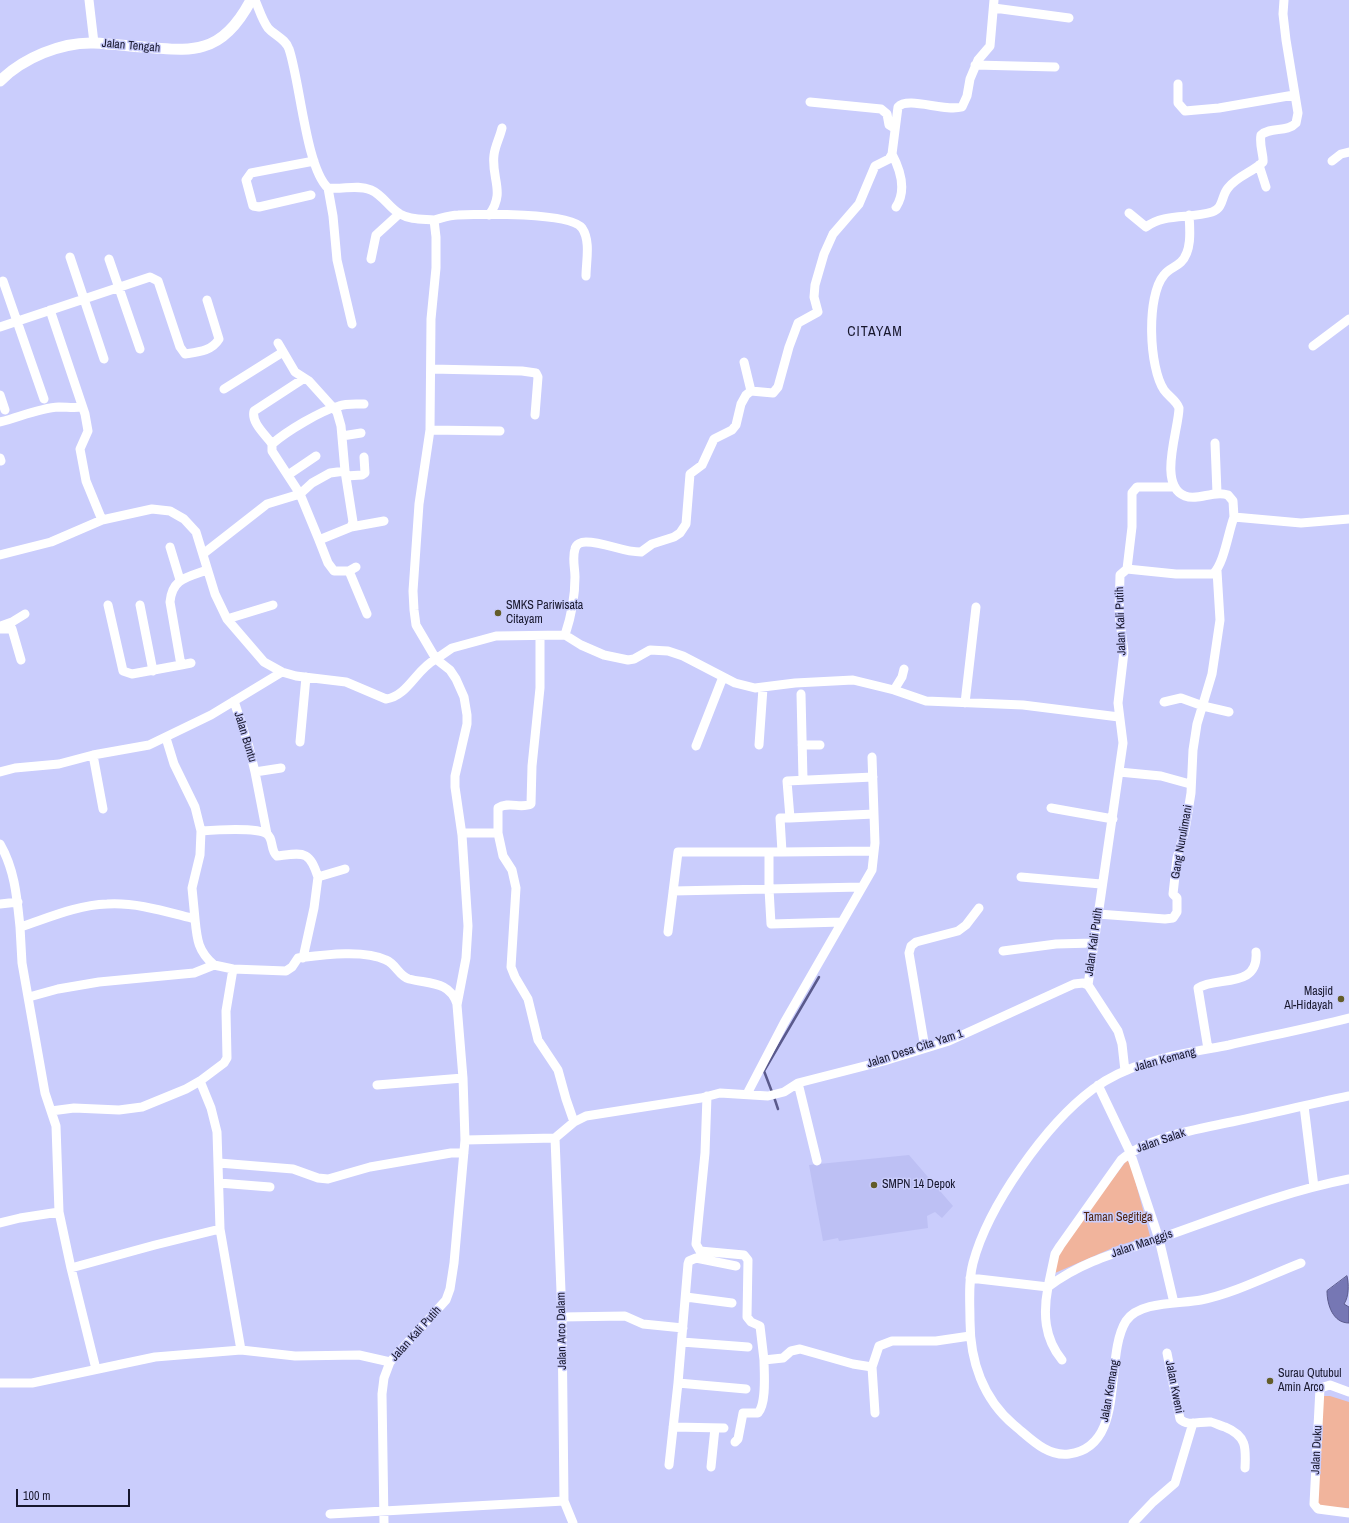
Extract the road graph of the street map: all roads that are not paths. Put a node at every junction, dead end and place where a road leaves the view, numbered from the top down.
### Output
1 (89, 0) edge
2 (251, 0) edge
3 (255, 0) edge
4 (1284, 0) edge
5 (994, 4) edge
6 (1069, 18) dead end
7 (94, 43) junction
8 (976, 65) junction
9 (1055, 67) dead end
10 (0, 81) edge
11 (1178, 84) dead end
12 (1294, 95) junction
13 (810, 102) dead end
14 (502, 128) dead end
15 (894, 128) junction
16 (1349, 152) edge
17 (892, 154) junction
18 (314, 161) junction
19 (1332, 161) dead end
20 (1260, 165) junction
21 (1266, 187) dead end
22 (328, 188) junction
23 (311, 195) dead end
24 (896, 207) dead end
25 (1129, 213) dead end
26 (399, 214) junction
27 (489, 215) junction
28 (1189, 215) junction
29 (434, 220) junction
30 (70, 257) dead end
31 (109, 259) dead end
32 (371, 259) dead end
33 (586, 276) dead end
34 (3, 281) dead end
35 (120, 287) junction
36 (84, 298) junction
37 (207, 300) dead end
38 (50, 310) junction
39 (1349, 319) edge
40 (17, 321) junction
41 (352, 324) dead end
42 (0, 327) edge
43 (278, 343) dead end
44 (1313, 346) dead end
45 (140, 349) dead end
46 (283, 352) junction
47 (104, 359) dead end
48 (744, 362) dead end
49 (432, 369) junction
50 (304, 378) junction
51 (224, 389) dead end
52 (751, 391) junction
53 (0, 395) edge
54 (44, 399) dead end
55 (364, 404) dead end
56 (82, 407) junction
57 (333, 408) junction
58 (5, 410) dead end
59 (536, 415) dead end
60 (0, 422) edge
61 (430, 430) junction
62 (500, 431) dead end
63 (361, 433) dead end
64 (342, 436) junction
65 (1215, 443) dead end
66 (272, 444) junction
67 (316, 456) dead end
68 (364, 457) dead end
69 (345, 474) junction
70 (288, 475) junction
71 (1175, 487) junction
72 (1217, 493) junction
73 (300, 494) junction
74 (1234, 517) junction
75 (1349, 519) edge
76 (102, 520) junction
77 (384, 521) dead end
78 (351, 527) junction
79 (319, 540) junction
80 (170, 547) dead end
81 (203, 554) junction
82 (0, 555) edge
83 (1127, 569) junction
84 (207, 570) junction
85 (1217, 571) junction
86 (180, 580) junction
87 (108, 605) dead end
88 (140, 605) dead end
89 (273, 605) dead end
90 (976, 607) dead end
91 (25, 614) dead end
92 (367, 614) dead end
93 (227, 619) junction
94 (0, 628) edge
95 (565, 635) junction
96 (540, 636) junction
97 (436, 659) junction
98 (21, 660) dead end
99 (192, 663) dead end
100 (181, 665) junction
101 (904, 670) dead end
102 (153, 671) junction
103 (282, 672) junction
104 (306, 677) junction
105 (723, 677) junction
106 (763, 688) junction
107 (894, 690) junction
108 (801, 694) dead end
109 (234, 701) junction
110 (1164, 702) dead end
111 (965, 703) junction
112 (1203, 706) junction
113 (1229, 712) dead end
114 (1120, 717) junction
115 (166, 738) junction
116 (300, 742) dead end
117 (759, 745) dead end
118 (802, 745) junction
119 (820, 745) dead end
120 (696, 746) dead end
121 (93, 755) junction
122 (872, 757) dead end
123 (281, 768) dead end
124 (0, 772) edge
125 (255, 772) junction
126 (1119, 772) junction
127 (873, 777) junction
128 (803, 780) junction
129 (1190, 784) junction
130 (1051, 808) dead end
131 (103, 809) dead end
132 (874, 814) junction
133 (790, 818) junction
134 (1113, 819) junction
135 (201, 831) junction
136 (462, 833) junction
137 (498, 833) junction
138 (267, 834) junction
139 (0, 844) edge
140 (874, 851) junction
141 (769, 852) junction
142 (782, 852) junction
143 (345, 869) dead end
144 (318, 877) junction
145 (1021, 877) dead end
146 (1101, 884) junction
147 (862, 887) junction
148 (769, 889) junction
149 (673, 891) junction
150 (18, 902) junction
151 (0, 904) edge
152 (979, 908) dead end
153 (1098, 914) junction
154 (195, 919) junction
155 (842, 922) junction
156 (20, 927) junction
157 (668, 932) dead end
158 (1094, 943) junction
159 (1003, 951) dead end
160 (1256, 952) dead end
161 (303, 958) junction
162 (214, 965) junction
163 (233, 969) junction
164 (1088, 985) junction
165 (29, 998) junction
166 (457, 1005) junction
167 (1349, 1018) edge
168 (925, 1048) junction
169 (1208, 1049) junction
170 (1125, 1071) junction
171 (463, 1078) junction
172 (200, 1081) junction
173 (798, 1083) junction
174 (377, 1085) dead end
175 (1098, 1085) junction
176 (747, 1094) junction
177 (707, 1096) junction
178 (1349, 1096) edge
179 (1304, 1106) junction
180 (51, 1111) junction
181 (574, 1122) junction
182 (555, 1138) junction
183 (465, 1146) junction
184 (1130, 1152) junction
185 (817, 1161) dead end
186 (219, 1163) junction
187 (1349, 1179) edge
188 (219, 1183) junction
189 (270, 1187) dead end
190 (1314, 1187) junction
191 (59, 1212) junction
192 (0, 1223) edge
193 (220, 1229) junction
194 (1159, 1238) junction
195 (1301, 1263) dead end
196 (736, 1266) dead end
197 (71, 1268) junction
198 (970, 1278) junction
199 (1048, 1286) junction
200 (686, 1297) junction
201 (732, 1303) dead end
202 (1174, 1303) junction
203 (562, 1317) junction
204 (683, 1328) junction
205 (970, 1336) junction
206 (682, 1342) junction
207 (748, 1347) dead end
208 (241, 1350) junction
209 (1167, 1353) dead end
210 (764, 1360) junction
211 (1062, 1360) dead end
212 (390, 1362) junction
213 (872, 1367) junction
214 (96, 1369) junction
215 (0, 1383) edge
216 (678, 1384) junction
217 (746, 1389) dead end
218 (1349, 1392) edge
219 (875, 1414) dead end
220 (1193, 1423) junction
221 (673, 1427) junction
222 (735, 1442) dead end
223 (669, 1465) dead end
224 (711, 1467) dead end
225 (1245, 1468) dead end
226 (564, 1501) junction
227 (383, 1511) junction
228 (1349, 1513) edge
229 (330, 1514) dead end
230 (384, 1523) edge
231 (573, 1523) edge
232 (1133, 1523) edge

1 - 7 street
2 - 7 main road, Jalan Tengah
3 - 18 street
4 - 12 street
5 - 6 street
5 - 8 street
7 - 10 main road, Jalan Tengah
8 - 9 street
8 - 15 street
11 - 12 street
12 - 20 street
13 - 15 street
14 - 27 street
15 - 17 street
16 - 19 street
17 - 24 street
17 - 52 street
18 - 22 street
18 - 23 street
20 - 21 street
20 - 28 street
22 - 26 street
22 - 41 street
25 - 28 street
26 - 29 street
26 - 32 street
27 - 29 street
27 - 33 street
28 - 71 street
29 - 49 street
30 - 36 street
31 - 35 street
34 - 40 street
35 - 36 street
35 - 37 street
35 - 45 street
36 - 38 street
36 - 47 street
38 - 40 street
38 - 56 street
39 - 44 street
40 - 42 street
40 - 54 street
43 - 46 street
46 - 50 street
46 - 51 street
48 - 52 street
49 - 59 street
49 - 61 street
50 - 57 street
50 - 66 street
52 - 95 street
53 - 58 street
55 - 57 street
56 - 60 street
56 - 76 street
57 - 64 street
57 - 66 street
61 - 62 street
61 - 97 street
63 - 64 street
64 - 69 street
65 - 72 street
66 - 70 street
67 - 70 street
68 - 69 street
69 - 73 street
69 - 78 street
70 - 73 street
71 - 72 street
71 - 83 street
72 - 74 street
73 - 79 street
73 - 81 street
74 - 75 street
74 - 85 street
76 - 81 street
76 - 82 street
77 - 78 street
78 - 79 street
79 - 92 street
80 - 86 street
81 - 84 street
83 - 85 street, Jalan Kali Putih
83 - 114 street, Jalan Kali Putih
84 - 86 street
84 - 93 street
85 - 112 street
86 - 100 street
87 - 102 street
88 - 102 street
89 - 93 street
90 - 111 street
91 - 94 street
93 - 103 street
94 - 98 street
95 - 96 street
95 - 105 street
96 - 97 street
96 - 137 street
97 - 104 street
97 - 136 street
99 - 100 street
100 - 102 street
101 - 107 street
103 - 104 street
103 - 109 street
104 - 116 street
105 - 106 street
105 - 120 street
106 - 107 street
106 - 117 street
107 - 111 street
108 - 118 street
109 - 115 street
109 - 125 street, Jalan Buntu
110 - 112 street
111 - 114 street
112 - 113 street
112 - 129 street
114 - 126 street, Jalan Kali Putih
115 - 121 street
115 - 135 street
118 - 119 street
118 - 128 street
121 - 124 street
121 - 131 street
122 - 127 street
123 - 125 street, Jalan Buntu
125 - 138 street
126 - 129 street
126 - 134 street, Jalan Kali Putih
127 - 128 street
127 - 132 street
128 - 133 street
129 - 153 street, Gang Nurulimani
130 - 134 street
132 - 133 street
132 - 140 street
133 - 142 street
134 - 146 street, Jalan Kali Putih
135 - 138 street
135 - 154 street
136 - 137 street
136 - 166 street
137 - 181 street
138 - 144 street
139 - 150 street
140 - 142 street
140 - 147 street
141 - 142 street
141 - 148 street
141 - 149 street
143 - 144 street
144 - 161 street
145 - 146 street
146 - 153 street, Jalan Kali Putih
147 - 148 street
147 - 155 street
148 - 149 street
148 - 155 street
149 - 157 street
150 - 151 street
150 - 156 street
152 - 168 street
153 - 158 street, Jalan Kali Putih
154 - 156 street
154 - 162 street
155 - 176 street
156 - 165 street
158 - 159 street
158 - 164 street, Jalan Kali Putih
160 - 169 street
161 - 163 street
161 - 166 street
162 - 163 street
162 - 165 street
163 - 172 street
164 - 168 street, Jalan Desa Cita Yam 1
164 - 170 street
165 - 180 street
166 - 171 street, Jalan Kali Putih
167 - 169 street, Jalan Kemang
168 - 173 street, Jalan Desa Cita Yam 1
169 - 170 street, Jalan Kemang
170 - 175 street, Jalan Kemang
171 - 174 street
171 - 183 street, Jalan Kali Putih
172 - 180 street
172 - 186 street
173 - 176 street, Jalan Desa Cita Yam 1
173 - 185 street
175 - 184 street
175 - 198 street, Jalan Kemang
176 - 177 street, Jalan Desa Cita Yam 1
177 - 181 street, Jalan Desa Cita Yam 1
177 - 210 street
178 - 179 street, Jalan Salak
179 - 184 street, Jalan Salak
179 - 190 street
180 - 191 street
181 - 182 street, Jalan Desa Cita Yam 1
182 - 183 street
182 - 203 street, Jalan Arco Dalam
183 - 186 street
183 - 212 street, Jalan Kali Putih
184 - 194 street
184 - 199 street, Jalan Salak
186 - 188 street
187 - 190 street, Jalan Manggis
188 - 189 street
188 - 193 street
190 - 194 street, Jalan Manggis
191 - 192 street
191 - 197 street
193 - 197 street
193 - 208 street
194 - 199 street, Jalan Manggis
194 - 202 street
195 - 202 street, Jalan Kemang
196 - 200 street
197 - 214 street
198 - 199 street
198 - 205 street, Jalan Kemang
199 - 211 street
200 - 201 street
200 - 204 street
202 - 205 street, Jalan Kemang
203 - 204 street
203 - 226 street, Jalan Arco Dalam
204 - 206 street
205 - 213 street
206 - 207 street
206 - 216 street
208 - 212 street
208 - 214 street
209 - 220 street, Jalan Kweni
210 - 213 street
210 - 222 street
212 - 227 street, Jalan Kali Putih
213 - 219 street
214 - 215 street
216 - 217 street
216 - 221 street
218 - 228 street, Jalan Duku
220 - 225 street, Jalan Kweni
220 - 232 street
221 - 223 street
221 - 224 street
226 - 227 street
226 - 231 street, Jalan Arco Dalam
227 - 229 street
227 - 230 street, Jalan Kali Putih

